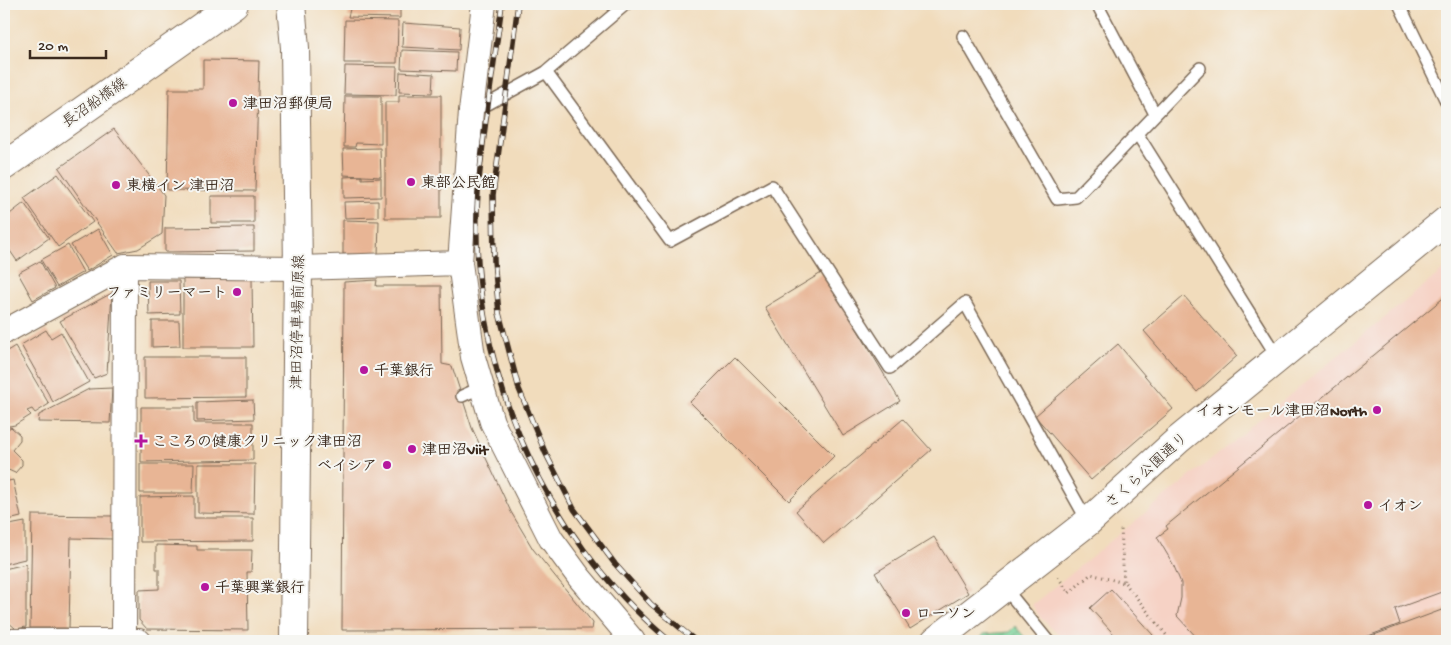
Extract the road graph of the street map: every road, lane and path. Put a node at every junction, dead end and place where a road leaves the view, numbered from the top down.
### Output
1 (234, 4) edge
2 (291, 4) edge
3 (484, 4) edge
4 (626, 4) edge
5 (1096, 4) edge
6 (1399, 4) edge
7 (963, 36) dead end
8 (1200, 68) dead end
9 (546, 72) junction
10 (1447, 103) edge
11 (471, 111) junction
12 (1155, 114) junction
13 (1138, 135) junction
14 (4, 165) edge
15 (1447, 220) edge
16 (460, 264) junction
17 (125, 266) junction
18 (298, 268) junction
19 (4, 332) edge
20 (1278, 358) junction
21 (1088, 522) junction
22 (1120, 525) dead end
23 (1057, 576) dead end
24 (1124, 583) junction
25 (1005, 588) junction
26 (943, 639) edge
27 (4, 641) edge
28 (124, 641) edge
29 (139, 641) edge
30 (294, 641) edge
31 (633, 641) edge
32 (1048, 641) edge
33 (1171, 641) edge

1 - 14 main road, 長沼船橋線
2 - 18 main road, 津田沼停車場前原線
3 - 11 street
4 - 9 lane
5 - 12 lane
6 - 10 lane
7 - 13 lane
8 - 12 lane
9 - 11 lane
9 - 21 lane
11 - 16 street
12 - 13 lane
13 - 20 lane
15 - 20 main road, さくら公園通り
16 - 18 street
16 - 31 street
17 - 18 street
17 - 19 street
17 - 28 street
18 - 30 main road, 津田沼停車場前原線
20 - 21 main road, さくら公園通り
21 - 25 main road, さくら公園通り
22 - 24 path
23 - 24 path
24 - 33 path
25 - 26 main road, さくら公園通り
25 - 32 lane
27 - 28 street
28 - 29 street

